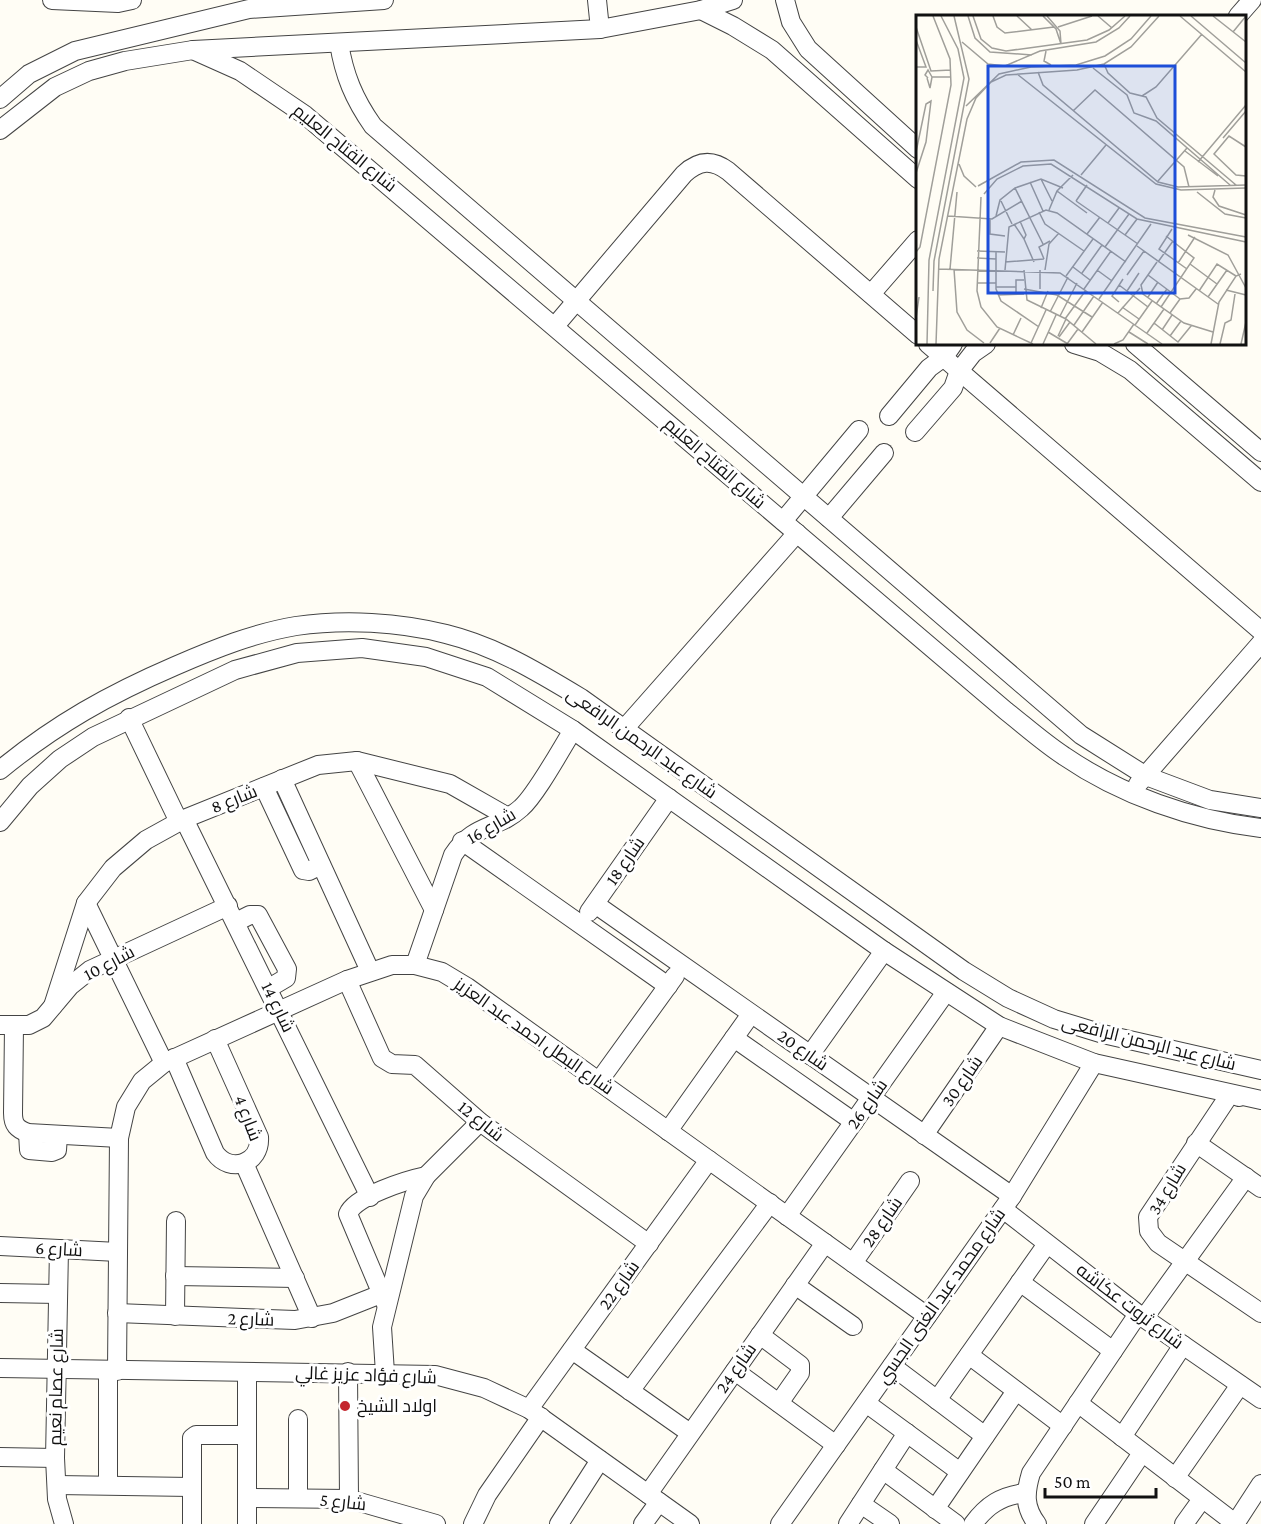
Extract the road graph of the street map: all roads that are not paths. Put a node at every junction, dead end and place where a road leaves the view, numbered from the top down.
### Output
1 (52, 0) edge
2 (132, 0) edge
3 (384, 0) edge
4 (597, 0) edge
5 (733, 0) edge
6 (785, 0) edge
7 (1252, 0) edge
8 (701, 10) junction
9 (1239, 15) edge
10 (600, 29) junction
11 (339, 43) junction
12 (193, 50) junction
13 (0, 99) edge
14 (0, 130) edge
15 (916, 147) edge
16 (916, 177) edge
17 (480, 218) junction
18 (916, 242) edge
19 (458, 243) junction
20 (871, 294) junction
21 (577, 300) junction
22 (555, 326) junction
23 (916, 333) edge
24 (932, 345) edge
25 (985, 345) edge
26 (1077, 345) edge
27 (1137, 345) edge
28 (949, 350) edge
29 (959, 371) junction
30 (888, 416) dead end
31 (859, 430) dead end
32 (915, 432) dead end
33 (1261, 452) edge
34 (884, 453) dead end
35 (1261, 482) edge
36 (803, 496) junction
37 (829, 518) junction
38 (790, 526) junction
39 (1261, 631) edge
40 (1261, 643) edge
41 (129, 718) junction
42 (624, 729) junction
43 (573, 730) junction
44 (357, 761) junction
45 (0, 770) edge
46 (1146, 776) junction
47 (282, 779) junction
48 (264, 787) junction
49 (1130, 793) junction
50 (669, 798) junction
51 (1261, 808) edge
52 (508, 817) junction
53 (182, 820) junction
54 (0, 822) edge
55 (1261, 828) edge
56 (462, 841) junction
57 (321, 865) junction
58 (86, 903) junction
59 (595, 904) junction
60 (434, 910) junction
61 (232, 914) junction
62 (581, 924) junction
63 (884, 951) junction
64 (947, 958) junction
65 (113, 959) junction
66 (414, 964) junction
67 (682, 965) junction
68 (370, 971) junction
69 (347, 980) junction
70 (668, 986) junction
71 (939, 987) junction
72 (53, 1006) junction
73 (280, 1010) junction
74 (751, 1014) junction
75 (7, 1026) edge
76 (999, 1026) junction
77 (734, 1038) junction
78 (215, 1039) junction
79 (810, 1055) junction
80 (169, 1060) junction
81 (1094, 1063) junction
82 (1261, 1070) edge
83 (599, 1081) junction
84 (1230, 1094) junction
85 (871, 1098) junction
86 (1261, 1102) edge
87 (480, 1122) junction
88 (854, 1122) junction
89 (668, 1131) junction
90 (924, 1135) junction
91 (119, 1138) junction
92 (1196, 1143) junction
93 (709, 1161) junction
94 (243, 1163) junction
95 (426, 1176) junction
96 (1246, 1177) junction
97 (910, 1181) dead end
98 (1261, 1188) edge
99 (370, 1197) junction
100 (770, 1203) junction
101 (1007, 1203) junction
102 (787, 1216) junction
103 (176, 1221) dead end
104 (825, 1243) junction
105 (649, 1244) junction
106 (1047, 1244) junction
107 (0, 1246) edge
108 (59, 1249) junction
109 (118, 1252) junction
110 (1185, 1261) junction
111 (853, 1263) junction
112 (176, 1276) junction
113 (295, 1278) junction
114 (1020, 1282) junction
115 (795, 1285) junction
116 (0, 1293) edge
117 (58, 1294) junction
118 (384, 1299) junction
119 (117, 1313) junction
120 (1261, 1313) edge
121 (175, 1316) junction
122 (927, 1316) junction
123 (1141, 1316) junction
124 (312, 1318) junction
125 (853, 1326) dead end
126 (760, 1335) junction
127 (1183, 1345) junction
128 (572, 1350) junction
129 (1113, 1351) junction
130 (969, 1355) junction
131 (892, 1366) junction
132 (0, 1368) edge
133 (57, 1371) junction
134 (112, 1371) junction
135 (735, 1371) junction
136 (247, 1372) junction
137 (348, 1372) junction
138 (385, 1373) junction
139 (1240, 1385) junction
140 (630, 1391) junction
141 (1016, 1391) junction
142 (937, 1400) junction
143 (1261, 1400) edge
144 (779, 1403) junction
145 (866, 1403) junction
146 (1078, 1403) junction
147 (535, 1413) junction
148 (298, 1419) dead end
149 (1063, 1426) junction
150 (690, 1433) junction
151 (907, 1433) junction
152 (247, 1435) junction
153 (985, 1436) junction
154 (1122, 1437) junction
155 (836, 1445) junction
156 (1142, 1453) junction
157 (0, 1457) edge
158 (55, 1458) junction
159 (600, 1460) junction
160 (883, 1470) junction
161 (960, 1472) junction
162 (1175, 1478) junction
163 (1261, 1484) edge
164 (57, 1485) junction
165 (108, 1485) junction
166 (192, 1487) junction
167 (1025, 1493) junction
168 (247, 1498) junction
169 (298, 1498) junction
170 (653, 1498) junction
171 (349, 1499) junction
172 (1202, 1499) junction
173 (861, 1504) junction
174 (935, 1509) junction
175 (403, 1519) edge
176 (64, 1524) edge
177 (192, 1524) edge
178 (247, 1524) edge
179 (436, 1524) edge
180 (473, 1524) edge
181 (559, 1524) edge
182 (643, 1524) edge
183 (690, 1524) edge
184 (780, 1524) edge
185 (848, 1524) edge
186 (890, 1524) edge
187 (956, 1524) edge
188 (973, 1524) edge
189 (1037, 1524) edge
190 (1094, 1524) edge
191 (1184, 1524) edge
192 (1236, 1524) edge

1 - 2 street
3 - 13 street
4 - 10 street
5 - 8 street
6 - 15 street
7 - 9 street
8 - 10 street
8 - 16 street
10 - 11 street
11 - 12 street
11 - 17 street, شارع الفتاح العليم
12 - 14 street
12 - 19 street, شارع الفتاح العليم
17 - 19 street
17 - 21 street, شارع الفتاح العليم
18 - 20 street
19 - 22 street, شارع الفتاح العليم
20 - 21 street
20 - 23 street
21 - 22 street
21 - 36 street, شارع الفتاح العليم
22 - 38 street, شارع الفتاح العليم
24 - 28 street
25 - 29 street
26 - 35 street
27 - 33 street
28 - 29 street
28 - 30 street
29 - 32 street
29 - 39 street
31 - 36 street
34 - 37 street
36 - 37 street, شارع الفتاح العليم
36 - 38 street
37 - 46 street, شارع الفتاح العليم
38 - 42 street
38 - 49 street, شارع الفتاح العليم
40 - 46 street
41 - 43 street, شارع عبد الرحمن الرافعى
41 - 53 street, شارع 14
41 - 54 street, شارع عبد الرحمن الرافعى
42 - 45 street, شارع عبد الرحمن الرافعى
42 - 64 street, شارع عبد الرحمن الرافعى
43 - 50 street, شارع عبد الرحمن الرافعى
43 - 52 street, شارع 16
44 - 47 street, شارع 8
44 - 52 street, شارع 8
44 - 60 street
46 - 49 street
46 - 51 street, شارع الفتاح العليم
47 - 48 street, شارع 8
47 - 57 street
48 - 53 street, شارع 8
48 - 57 street
49 - 55 street, شارع الفتاح العليم
50 - 59 street, شارع 18
50 - 63 street, شارع عبد الرحمن الرافعى
52 - 56 street, شارع 16
53 - 58 street, شارع 8
53 - 61 street, شارع 14
56 - 60 street, شارع 16
56 - 62 street
57 - 68 street
58 - 65 street, شارع 4
58 - 72 street, شارع 8
59 - 62 street, شارع 18
59 - 67 street, شارع 20
60 - 66 street, شارع 16
61 - 65 street, شارع 10
61 - 73 street, شارع 14
62 - 70 street
63 - 71 street, شارع عبد الرحمن الرافعى
63 - 79 street
64 - 71 street, شارع 26
64 - 82 street, شارع عبد الرحمن الرافعى
65 - 72 street, شارع 10
65 - 80 street, شارع 4
66 - 68 street, شارع البطل احمد عبد العزيز
66 - 83 street, شارع البطل احمد عبد العزيز
67 - 70 street
67 - 74 street, شارع 20
68 - 69 street, شارع البطل احمد عبد العزيز
69 - 73 street, شارع البطل احمد عبد العزيز
69 - 87 street, شارع 12
70 - 83 street
71 - 76 street, شارع عبد الرحمن الرافعى
71 - 85 street, شارع 26
72 - 75 street, شارع 10
73 - 78 street, شارع البطل احمد عبد العزيز
73 - 99 street, شارع 14
74 - 77 street
74 - 79 street, شارع 20
75 - 91 street
76 - 81 street, شارع عبد الرحمن الرافعى
76 - 90 street, شارع 30
77 - 88 street
77 - 89 street
78 - 80 street, شارع البطل احمد عبد العزيز
78 - 94 street, شارع 4
79 - 85 street, شارع 20
80 - 91 street, شارع البطل احمد عبد العزيز
80 - 94 street, شارع 4
81 - 84 street, شارع عبد الرحمن الرافعى
81 - 101 street, شارع محمد عبد الغنى الجسي
83 - 89 street, شارع البطل احمد عبد العزيز
84 - 86 street, شارع عبد الرحمن الرافعى
84 - 92 street, شارع 34
85 - 88 street, شارع 26
85 - 90 street, شارع 20
87 - 95 street
87 - 105 street, شارع 12
88 - 102 street, شارع 26
89 - 93 street, شارع البطل احمد عبد العزيز
90 - 101 street, شارع 20
91 - 109 street, شارع البطل احمد عبد العزيز
92 - 96 street
92 - 110 street, شارع 34
93 - 100 street, شارع البطل احمد عبد العزيز
93 - 105 street, شارع 22
94 - 113 street
95 - 99 street
95 - 118 street
96 - 98 street
96 - 110 street
97 - 111 street, شارع 28
99 - 118 street
100 - 102 street, شارع البطل احمد عبد العزيز
100 - 140 street
101 - 106 street, شارع ثروت عكاشه
101 - 122 street, شارع محمد عبد الغنى الجسي
102 - 104 street, شارع البطل احمد عبد العزيز
103 - 112 street
104 - 111 street, شارع البطل احمد عبد العزيز
104 - 115 street, شارع 24
105 - 128 street, شارع 22
106 - 114 street
106 - 123 street, شارع ثروت عكاشه
107 - 108 street, شارع 6
108 - 109 street, شارع 6
108 - 117 street, شارع عصام نعيم
109 - 119 street, شارع البطل احمد عبد العزيز
110 - 120 street, شارع 34
110 - 123 street
111 - 122 street, شارع البطل احمد عبد العزيز
112 - 113 street
112 - 121 street
113 - 124 street
114 - 129 street
114 - 130 street
115 - 125 street
115 - 126 street, شارع 24
116 - 117 street
117 - 133 street, شارع عصام نعيم
118 - 124 street, شارع 2
118 - 138 street
119 - 121 street, شارع 2
119 - 134 street, شارع البطل احمد عبد العزيز
121 - 124 street, شارع 2
122 - 131 street, شارع محمد عبد الغنى الجسي
123 - 127 street, شارع ثروت عكاشه
123 - 129 street
126 - 135 street, شارع 24
126 - 144 street
127 - 139 street, شارع ثروت عكاشه
127 - 154 street
128 - 140 street
128 - 147 street, شارع 22
129 - 146 street
130 - 141 street
130 - 142 street
131 - 142 street
131 - 145 street, شارع محمد عبد الغنى الجسي
132 - 133 street, شارع فؤاد عزيز غالي
133 - 134 street, شارع فؤاد عزيز غالي
133 - 158 street, شارع عصام نعيم
134 - 136 street, شارع فؤاد عزيز غالي
134 - 165 street, شارع البطل احمد عبد العزيز
135 - 144 street
135 - 150 street, شارع 24
136 - 137 street, شارع فؤاد عزيز غالي
136 - 152 street
137 - 138 street, شارع فؤاد عزيز غالي
137 - 171 street
138 - 147 street, شارع فؤاد عزيز غالي
139 - 143 street, شارع ثروت عكاشه
139 - 162 street
140 - 150 street
141 - 149 street
141 - 153 street
142 - 153 street
144 - 155 street
145 - 151 street
145 - 155 street, شارع محمد عبد الغنى الجسي
146 - 149 street
146 - 154 street
147 - 159 street, شارع فؤاد عزيز غالي
147 - 180 street, شارع 22
148 - 169 street
149 - 167 street
150 - 170 street, شارع 24
151 - 160 street
151 - 161 street
152 - 166 street
152 - 168 street
153 - 161 street
154 - 156 street
155 - 184 street, شارع محمد عبد الغنى الجسي
156 - 162 street
156 - 190 street
157 - 158 street
158 - 164 street, شارع عصام نعيم
159 - 170 street, شارع فؤاد عزيز غالي
159 - 181 street
160 - 173 street
160 - 174 street
161 - 174 street
162 - 172 street
163 - 192 street
164 - 165 street
164 - 176 street, شارع عصام نعيم
165 - 166 street
166 - 177 street
167 - 188 street
167 - 189 street
168 - 169 street, شارع 5
168 - 178 street
169 - 171 street, شارع 5
170 - 182 street, شارع 24
170 - 183 street, شارع فؤاد عزيز غالي
171 - 175 street, شارع 5
172 - 191 street
172 - 192 street
173 - 185 street
173 - 186 street
174 - 187 street
175 - 179 street, شارع 5

